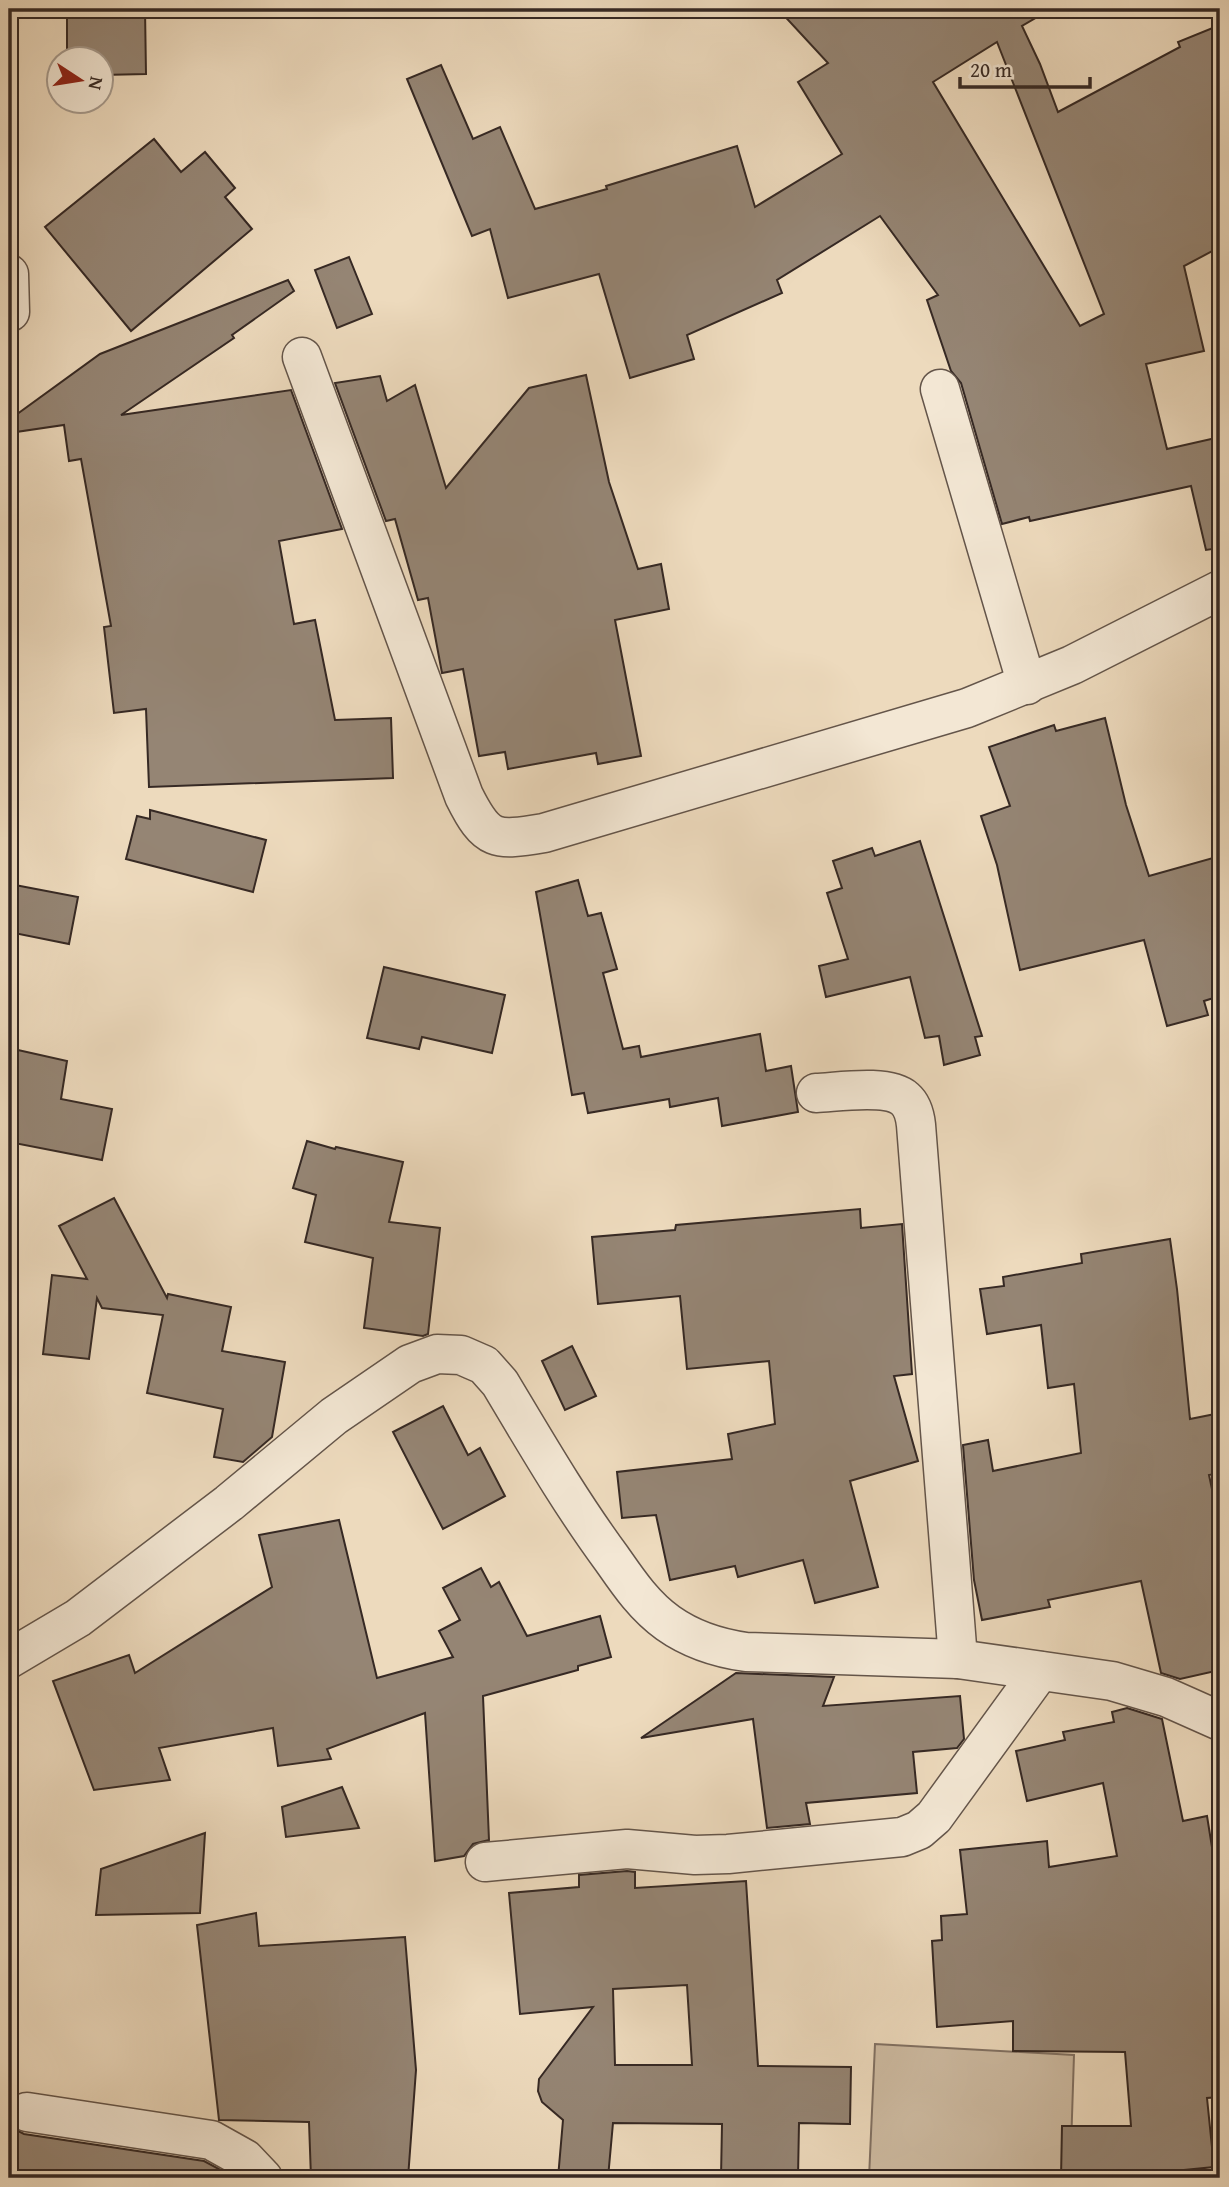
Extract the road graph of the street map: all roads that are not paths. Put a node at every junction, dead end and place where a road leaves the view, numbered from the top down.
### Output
1 (9, 274) edge
2 (10, 312) edge
3 (302, 357) dead end
4 (940, 389) dead end
5 (1220, 590) edge
6 (1027, 685) junction
7 (816, 1093) dead end
8 (9, 1659) edge
9 (958, 1659) junction
10 (1040, 1671) junction
11 (1220, 1721) edge
12 (485, 1862) dead end
13 (27, 2112) dead end
14 (262, 2178) edge

1 - 2 street
3 - 6 street
4 - 6 street
5 - 6 street
7 - 9 street
8 - 9 street
9 - 10 street
10 - 11 street
10 - 12 street
13 - 14 street

